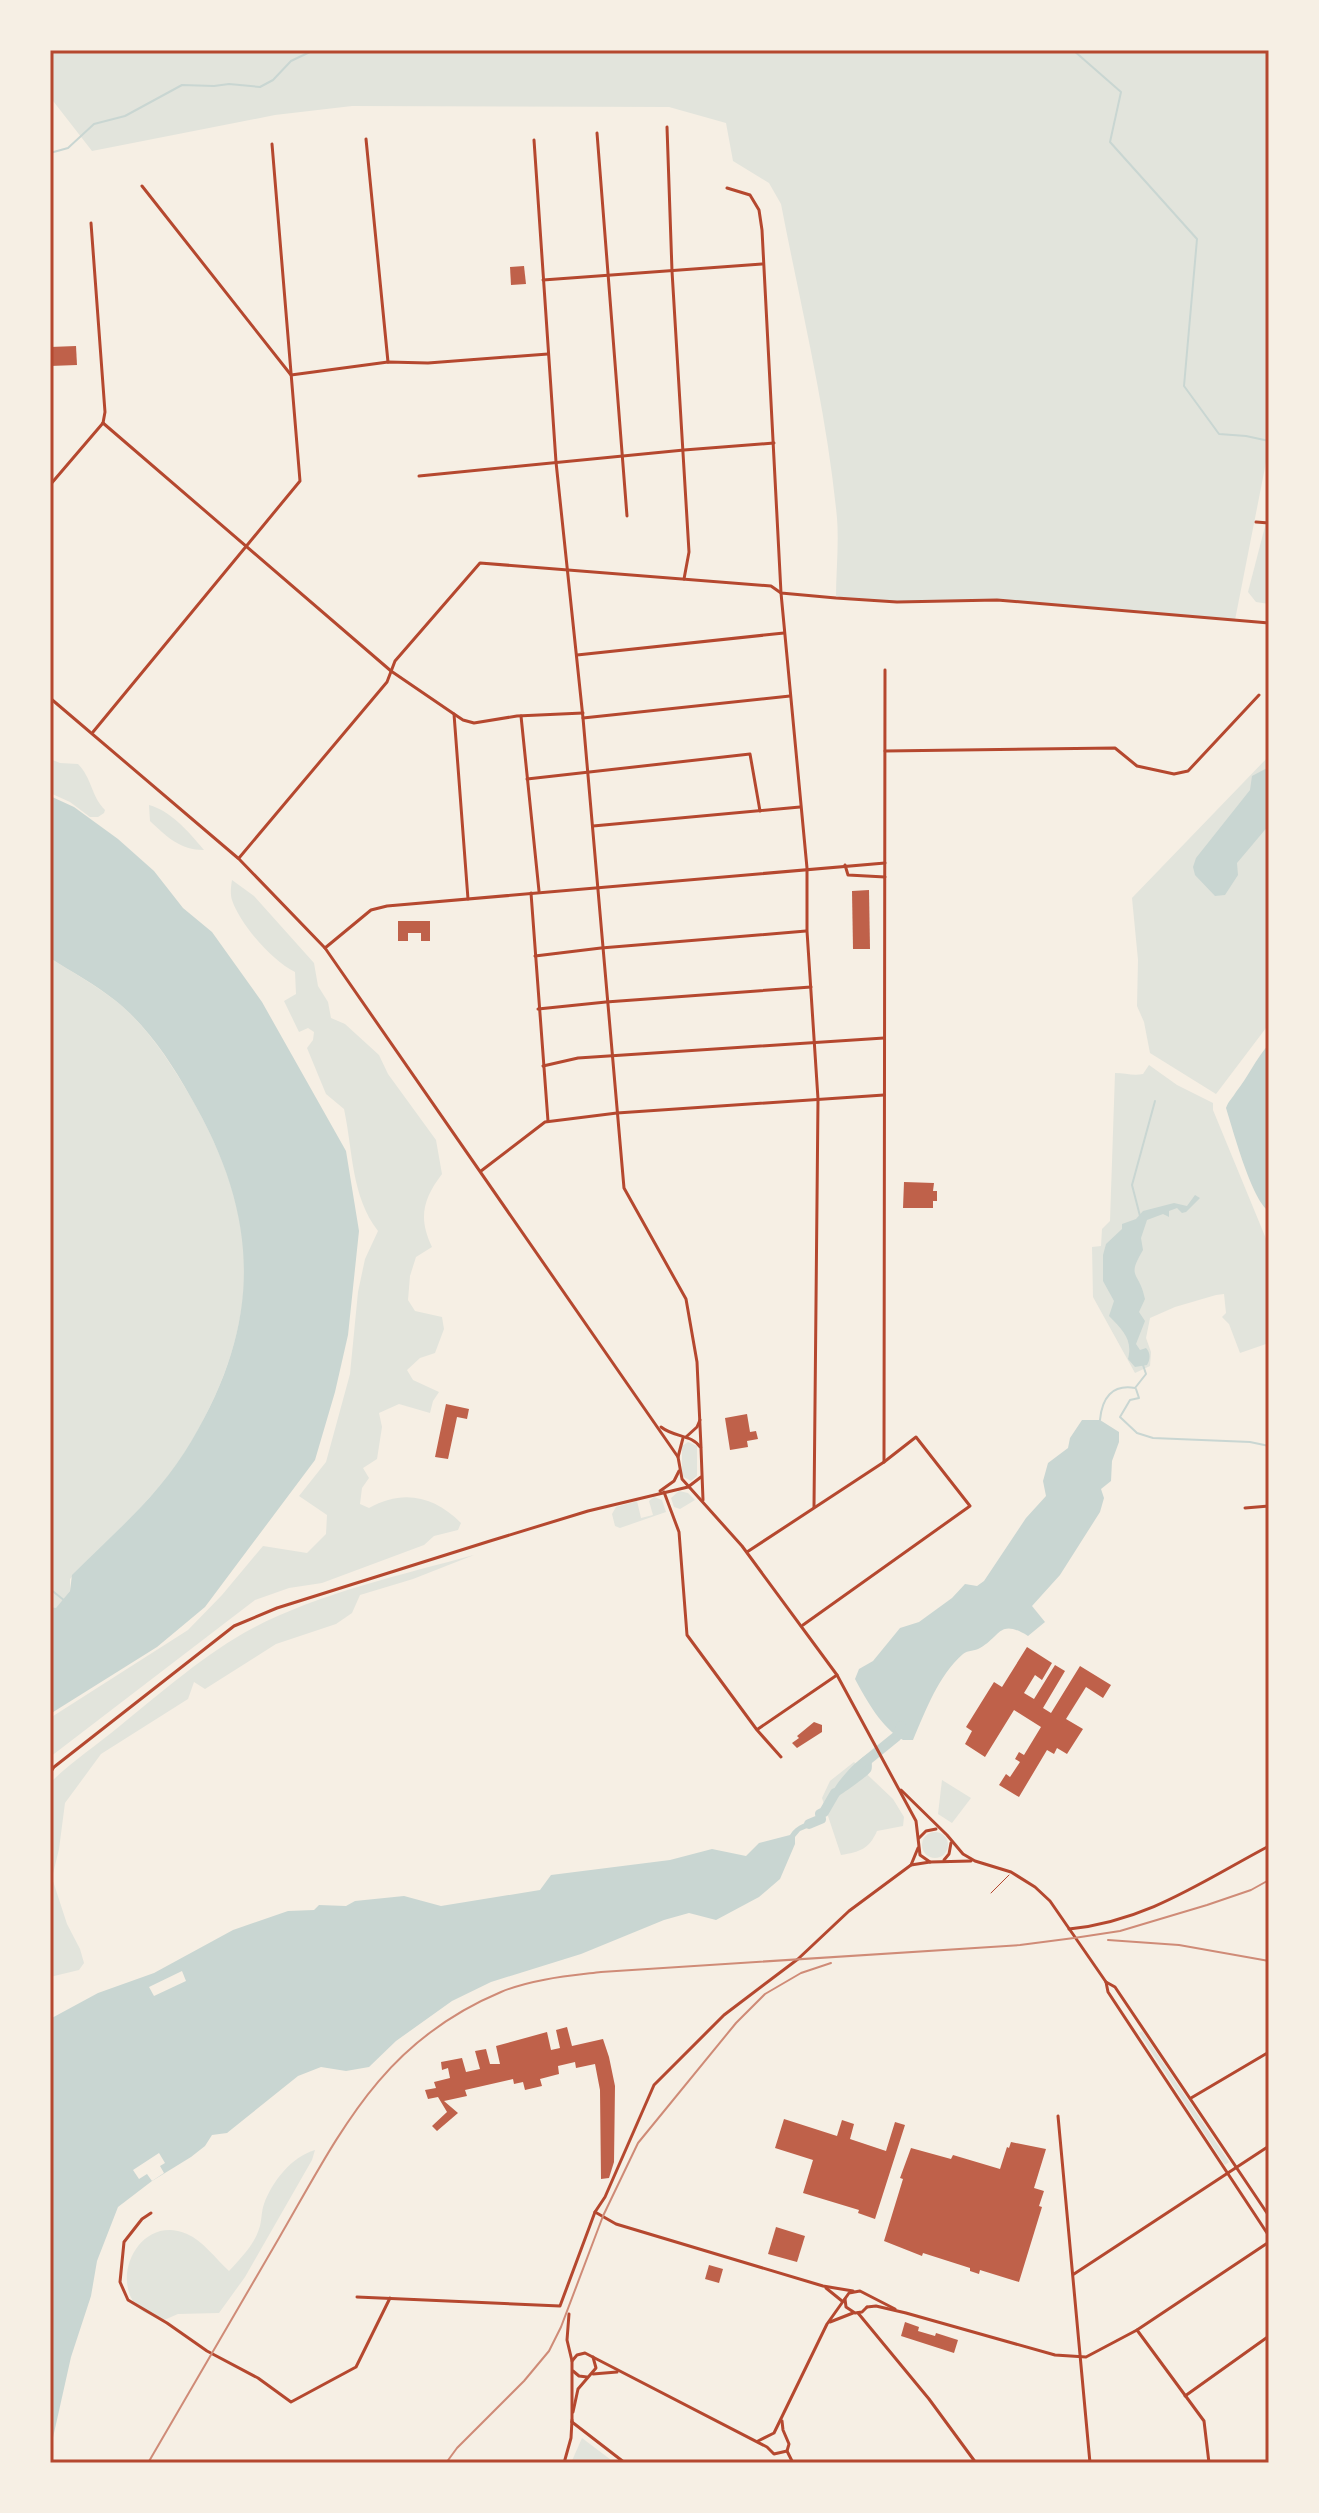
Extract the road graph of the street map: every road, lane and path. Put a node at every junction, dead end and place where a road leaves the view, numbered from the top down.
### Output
1 (667, 127) dead end
2 (597, 133) dead end
3 (366, 139) dead end
4 (534, 140) dead end
5 (272, 144) dead end
6 (142, 186) dead end
7 (727, 188) dead end
8 (91, 223) dead end
9 (764, 263) junction
10 (672, 271) junction
11 (608, 276) junction
12 (543, 280) junction
13 (548, 354) junction
14 (388, 362) junction
15 (291, 375) junction
16 (103, 423) junction
17 (774, 443) junction
18 (684, 450) junction
19 (622, 456) junction
20 (556, 462) junction
21 (419, 476) dead end
22 (50, 485) edge
23 (627, 516) dead end
24 (1256, 522) dead end
25 (1269, 523) edge
26 (247, 547) junction
27 (565, 569) junction
28 (684, 579) junction
29 (781, 593) junction
30 (1269, 623) edge
31 (785, 632) junction
32 (577, 655) junction
33 (885, 670) dead end
34 (391, 671) junction
35 (1259, 695) dead end
36 (791, 696) junction
37 (50, 698) edge
38 (454, 714) junction
39 (521, 716) junction
40 (583, 716) junction
41 (93, 732) junction
42 (885, 751) junction
43 (588, 772) junction
44 (527, 779) junction
45 (801, 807) junction
46 (760, 811) junction
47 (593, 826) junction
48 (239, 859) junction
49 (885, 863) junction
50 (845, 865) junction
51 (807, 868) junction
52 (885, 877) junction
53 (598, 887) junction
54 (531, 893) junction
55 (539, 893) junction
56 (468, 899) junction
57 (807, 931) junction
58 (325, 948) junction
59 (601, 948) junction
60 (535, 956) junction
61 (811, 987) junction
62 (606, 1002) junction
63 (538, 1009) junction
64 (884, 1038) junction
65 (815, 1042) junction
66 (612, 1056) junction
67 (543, 1066) junction
68 (884, 1095) junction
69 (818, 1099) junction
70 (617, 1113) junction
71 (548, 1122) junction
72 (481, 1171) junction
73 (701, 1416) junction
74 (659, 1426) junction
75 (685, 1438) junction
76 (701, 1448) junction
77 (678, 1457) junction
78 (884, 1462) junction
79 (679, 1471) junction
80 (701, 1477) junction
81 (688, 1487) junction
82 (664, 1492) junction
83 (657, 1493) junction
84 (703, 1500) junction
85 (1269, 1506) edge
86 (814, 1507) junction
87 (1245, 1508) dead end
88 (747, 1552) junction
89 (803, 1625) junction
90 (837, 1675) junction
91 (757, 1730) junction
92 (781, 1757) dead end
93 (50, 1773) edge
94 (901, 1790) junction
95 (939, 1830) junction
96 (919, 1838) junction
97 (951, 1843) junction
98 (1269, 1846) edge
99 (918, 1848) junction
100 (942, 1861) junction
101 (975, 1861) junction
102 (930, 1862) junction
103 (911, 1865) junction
104 (1011, 1872) junction
105 (991, 1893) dead end
106 (1069, 1929) junction
107 (1106, 1982) junction
108 (1269, 2052) edge
109 (1191, 2098) junction
110 (1058, 2116) dead end
111 (1269, 2146) edge
112 (1236, 2167) junction
113 (1227, 2173) junction
114 (595, 2212) junction
115 (151, 2213) dead end
116 (1269, 2216) edge
117 (1269, 2229) edge
118 (1269, 2238) edge
119 (1074, 2274) junction
120 (823, 2286) junction
121 (853, 2291) junction
122 (864, 2293) junction
123 (847, 2296) junction
124 (357, 2297) dead end
125 (390, 2298) junction
126 (843, 2301) junction
127 (846, 2307) junction
128 (867, 2307) junction
129 (898, 2310) junction
130 (856, 2313) junction
131 (569, 2314) dead end
132 (827, 2324) junction
133 (1137, 2330) junction
134 (1269, 2336) edge
135 (592, 2355) junction
136 (1079, 2358) junction
137 (572, 2361) junction
138 (572, 2367) junction
139 (621, 2373) junction
140 (591, 2375) junction
141 (1185, 2396) junction
142 (783, 2417) junction
143 (572, 2422) junction
144 (774, 2433) junction
145 (784, 2434) junction
146 (769, 2437) junction
147 (755, 2441) junction
148 (767, 2447) junction
149 (787, 2451) junction
150 (619, 2461) edge
151 (564, 2463) edge
152 (625, 2463) edge
153 (793, 2463) edge
154 (976, 2463) edge
155 (1090, 2463) edge
156 (1209, 2463) edge

1 - 10 street
2 - 11 street
3 - 14 street
4 - 12 street
5 - 15 street
6 - 15 street
7 - 9 street
8 - 16 street
9 - 10 street
9 - 17 street
10 - 11 street
10 - 18 street
11 - 12 street
11 - 19 street
12 - 13 street
13 - 14 street
13 - 20 street
14 - 15 street
15 - 26 street
16 - 22 street
16 - 26 street
17 - 18 street
17 - 29 street
18 - 19 street
18 - 28 street
19 - 20 street
19 - 23 street
20 - 21 street
20 - 27 street
24 - 25 street
26 - 34 street
26 - 41 street
27 - 28 street
27 - 32 street
27 - 34 street
28 - 29 street
29 - 30 street
29 - 31 street
31 - 32 street
31 - 36 street
32 - 40 street
33 - 42 street
34 - 38 street
34 - 48 street
35 - 42 street
36 - 40 street
36 - 45 street
37 - 41 street
38 - 39 street
38 - 56 street
39 - 40 street
39 - 44 street
40 - 43 street
41 - 48 street
42 - 49 street
43 - 44 street
43 - 46 street
43 - 47 street
44 - 55 street
45 - 46 street
45 - 51 street
46 - 47 street
47 - 53 street
48 - 58 street
49 - 50 street
49 - 52 street
50 - 51 street
50 - 52 street
51 - 53 street
51 - 57 street
52 - 64 street
53 - 55 street
53 - 59 street
54 - 55 street
54 - 56 street
54 - 60 street
56 - 58 street
57 - 59 street
57 - 61 street
58 - 72 street
59 - 60 street
59 - 62 street
60 - 63 street
61 - 62 street
61 - 65 street
62 - 63 street
62 - 66 street
63 - 67 street
64 - 65 street
64 - 68 street
65 - 66 street
65 - 69 street
66 - 67 street
66 - 70 street
67 - 71 street
68 - 69 street
68 - 78 street
69 - 70 street
69 - 86 street
70 - 71 street
70 - 73 street
71 - 72 street
72 - 74 street
73 - 75 street
73 - 76 street
74 - 75 street
74 - 77 street
75 - 76 street
75 - 77 street
76 - 80 street
77 - 79 street
78 - 86 street
78 - 89 street
79 - 81 street
79 - 83 street
80 - 81 street
80 - 84 street
81 - 82 street
81 - 84 street
82 - 83 street
82 - 91 street
83 - 93 street
84 - 88 street
85 - 87 street
86 - 88 street
88 - 89 street
89 - 90 street
90 - 91 street
90 - 94 street
91 - 92 street
94 - 95 street
94 - 96 street
95 - 96 street
95 - 97 street
96 - 99 street
97 - 100 street
97 - 101 street
98 - 106 street
99 - 102 street
99 - 103 street
100 - 101 street
100 - 102 street
101 - 104 street
102 - 103 street
103 - 114 street
104 - 105 lane
104 - 106 street
106 - 107 street
107 - 109 street
107 - 113 street
108 - 109 street
109 - 112 street
110 - 119 street
111 - 112 street
112 - 113 street
112 - 116 street
113 - 118 street
113 - 119 street
114 - 120 street
114 - 125 street
115 - 125 street
117 - 118 street
118 - 133 street
119 - 136 street
120 - 121 street
120 - 126 street
121 - 122 street
121 - 123 street
122 - 128 street
122 - 129 street
123 - 126 street
123 - 127 street
124 - 125 street
126 - 127 street
126 - 132 street
127 - 130 street
128 - 129 street
128 - 130 street
129 - 136 street
130 - 132 street
130 - 154 street
131 - 137 street
132 - 142 street
133 - 136 street
133 - 141 street
134 - 141 street
135 - 137 street
135 - 139 street
135 - 140 street
136 - 155 street
137 - 138 street
138 - 140 street
138 - 143 street
139 - 140 street
139 - 147 street
140 - 143 street
141 - 156 street
142 - 144 street
142 - 145 street
143 - 150 street
143 - 151 street
144 - 145 street
144 - 146 street
145 - 149 street
146 - 147 street
146 - 148 street
147 - 148 street
148 - 149 street
149 - 153 street
150 - 152 street

